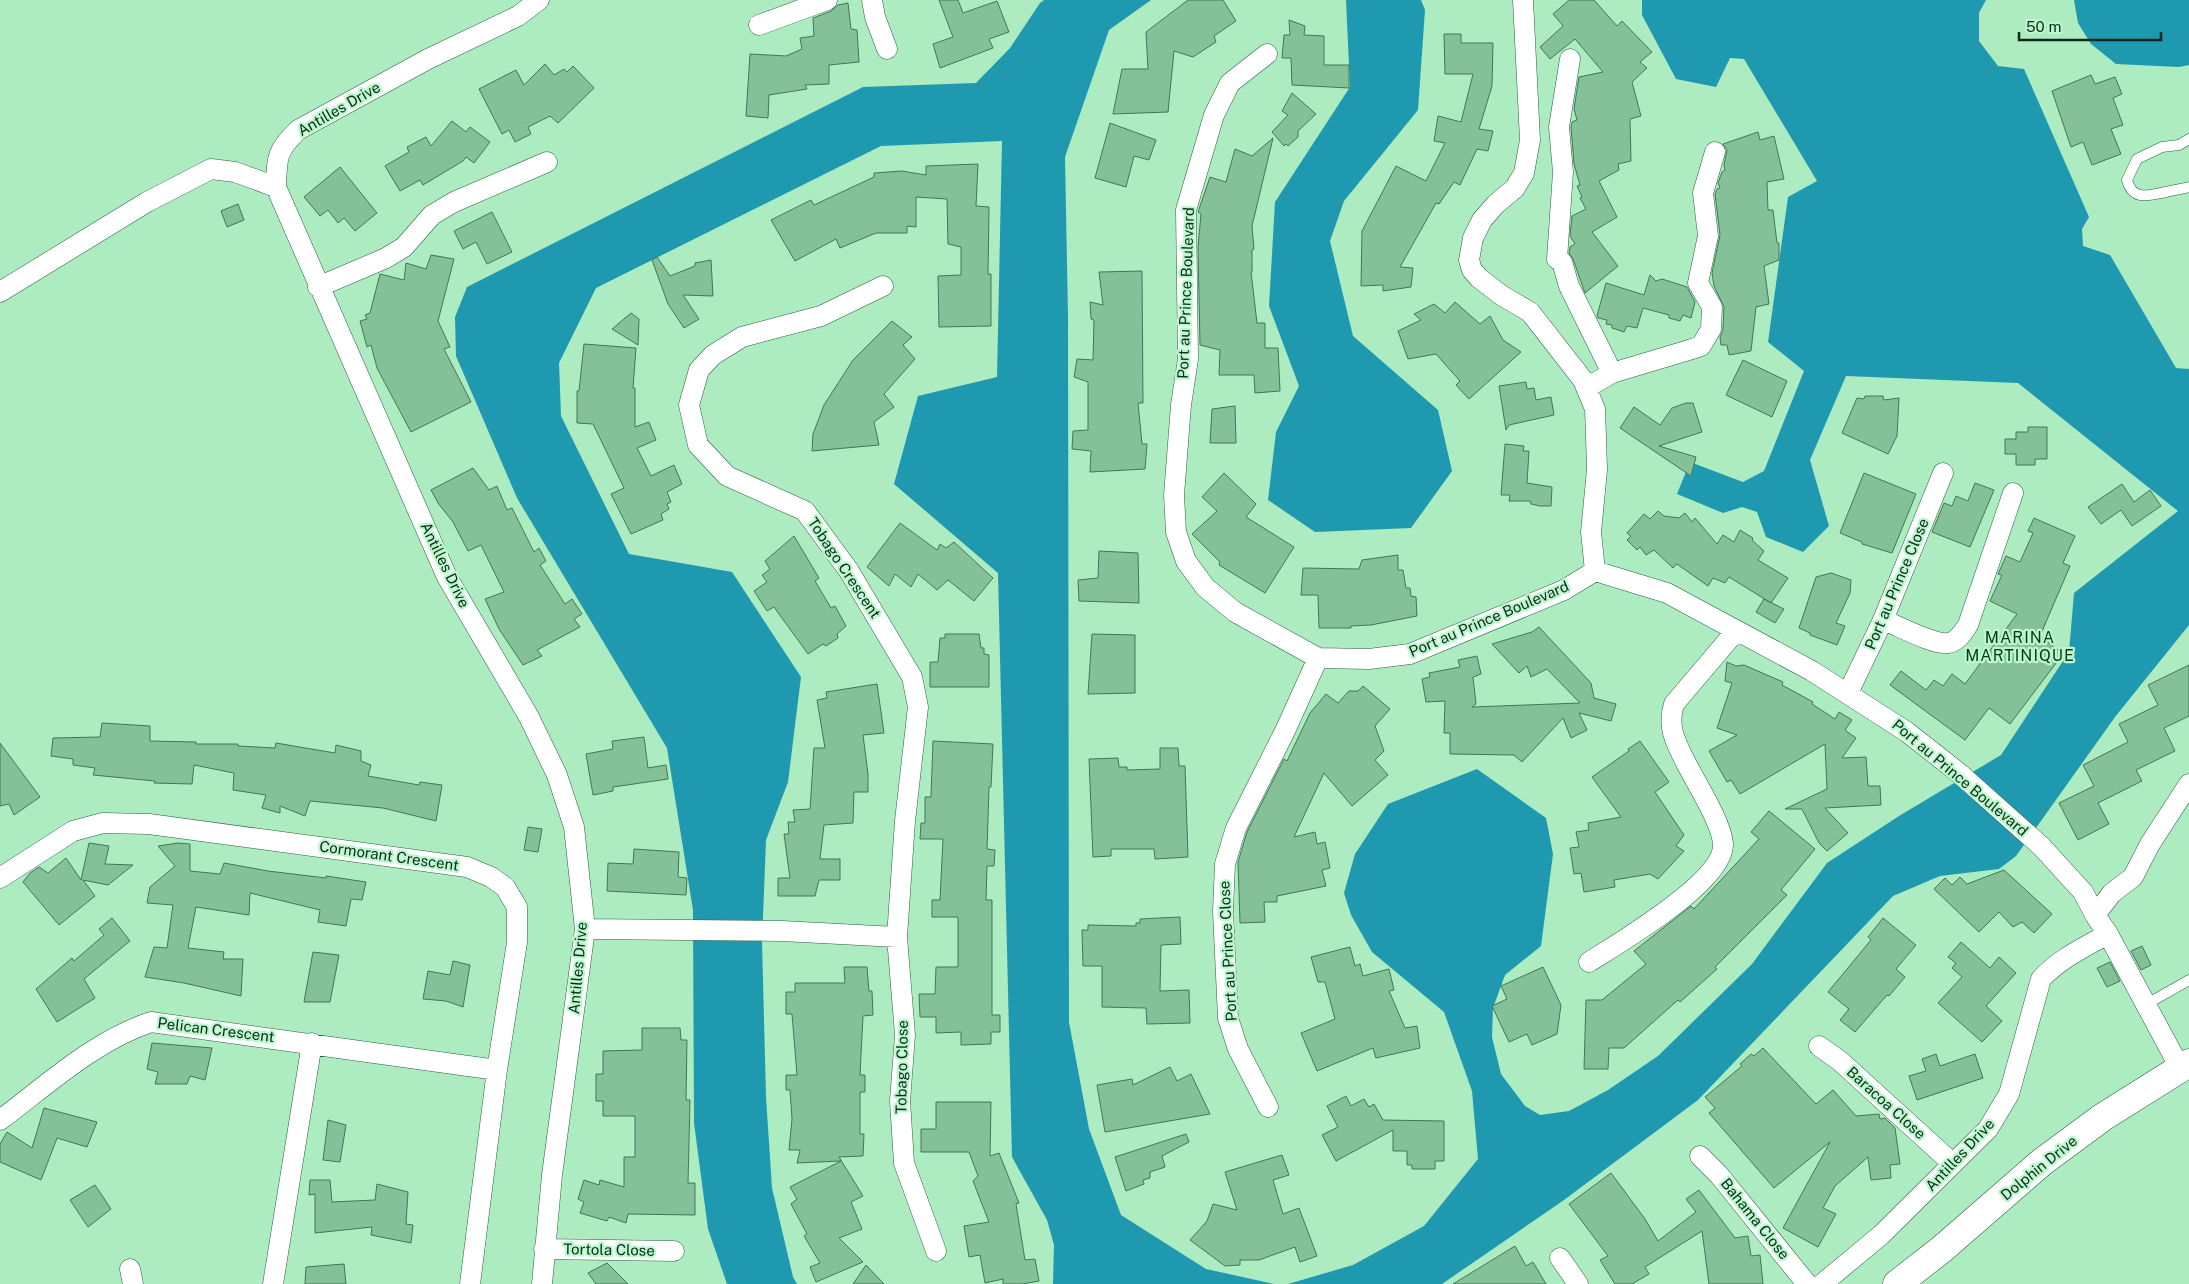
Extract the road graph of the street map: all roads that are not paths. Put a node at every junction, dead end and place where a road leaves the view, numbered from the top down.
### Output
1 (539, 0) edge
2 (827, 0) edge
3 (872, 0) edge
4 (1523, 0) edge
5 (758, 25) dead end
6 (887, 49) dead end
7 (1267, 54) dead end
8 (1570, 59) dead end
9 (2189, 139) edge
10 (1715, 152) dead end
11 (547, 162) dead end
12 (276, 187) junction
13 (2189, 187) edge
14 (882, 286) dead end
15 (318, 287) junction
16 (0, 292) edge
17 (1612, 373) junction
18 (1586, 388) junction
19 (1943, 474) dead end
20 (2013, 493) dead end
21 (1595, 571) junction
22 (1884, 620) junction
23 (1736, 631) junction
24 (1318, 658) junction
25 (1848, 693) junction
26 (2189, 784) edge
27 (3, 868) edge
28 (2094, 915) junction
29 (585, 929) junction
30 (2108, 934) junction
31 (898, 937) junction
32 (1589, 962) dead end
33 (2189, 980) edge
34 (2145, 1005) junction
35 (312, 1043) junction
36 (1819, 1046) dead end
37 (2184, 1066) edge
38 (497, 1070) junction
39 (1268, 1107) dead end
40 (0, 1120) edge
41 (1700, 1156) dead end
42 (1952, 1163) junction
43 (544, 1248) junction
44 (674, 1251) dead end
45 (936, 1251) dead end
46 (1560, 1258) dead end
47 (273, 1284) edge
48 (470, 1284) edge
49 (542, 1284) edge
50 (1578, 1284) edge
51 (1808, 1284) edge
52 (1822, 1284) edge
53 (1897, 1284) edge

1 - 12 street, Antilles Drive
2 - 5 street
3 - 6 street
4 - 18 street
7 - 24 street, Port au Prince Boulevard
8 - 17 street
9 - 13 lane
10 - 17 street
11 - 15 street
12 - 15 street, Antilles Drive
12 - 16 street
14 - 31 street, Tobago Crescent
15 - 29 street, Antilles Drive
17 - 18 street
18 - 21 street
19 - 22 street, Port au Prince Close
20 - 22 street
21 - 23 street, Port au Prince Boulevard
21 - 24 street, Port au Prince Boulevard
22 - 25 street, Port au Prince Close
23 - 25 street, Port au Prince Boulevard
23 - 32 street
24 - 39 street, Port au Prince Close
25 - 28 street, Port au Prince Boulevard
26 - 28 street
27 - 38 street, Cormorant Crescent
28 - 30 street, Port au Prince Boulevard
29 - 31 street
29 - 43 street, Antilles Drive
30 - 34 street, Port au Prince Boulevard
30 - 42 street, Antilles Drive
31 - 45 street, Tobago Close
33 - 34 lane
34 - 37 street, Port au Prince Boulevard
35 - 38 street, Pelican Crescent
35 - 40 street, Pelican Crescent
35 - 47 street
36 - 42 street, Baracoa Close
37 - 53 street, Dolphin Drive
38 - 48 street, Cormorant Crescent
41 - 51 street, Bahama Close
42 - 52 street, Antilles Drive
43 - 44 street, Tortola Close
43 - 49 street, Antilles Drive
46 - 50 street

